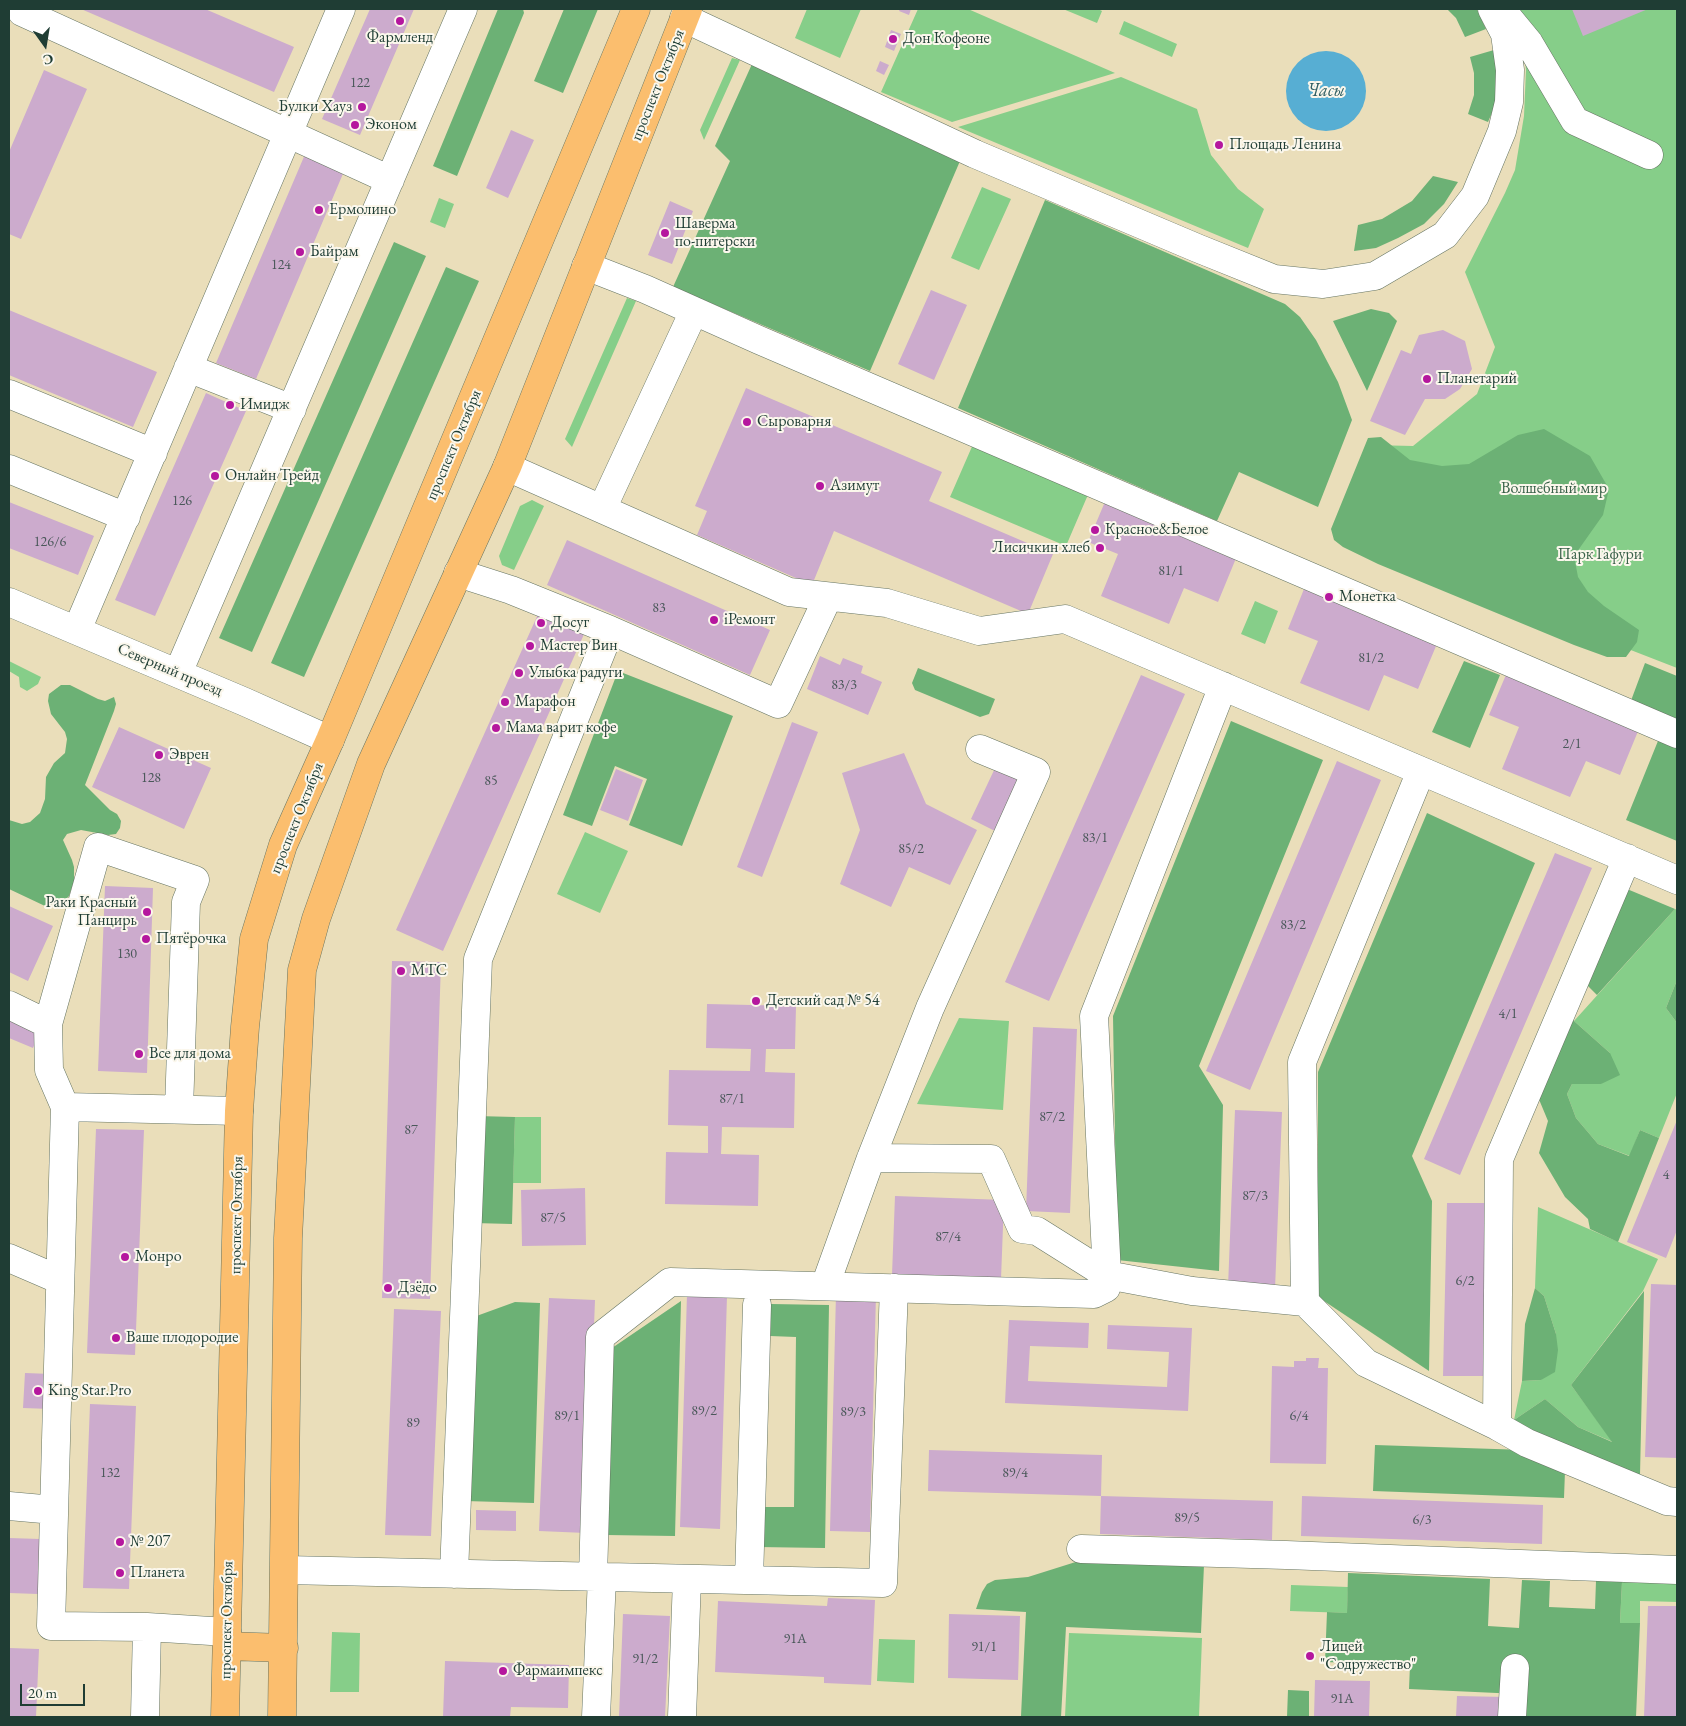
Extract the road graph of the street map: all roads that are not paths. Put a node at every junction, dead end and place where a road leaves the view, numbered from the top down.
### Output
1 (341, 9) edge
2 (463, 9) edge
3 (636, 9) edge
4 (1492, 9) edge
5 (1501, 9) edge
6 (686, 13) edge
7 (19, 16) edge
8 (287, 134) junction
9 (1649, 155) dead end
10 (390, 180) junction
11 (586, 266) junction
12 (694, 311) junction
13 (188, 368) junction
14 (9, 394) edge
15 (292, 409) junction
16 (152, 453) junction
17 (507, 467) junction
18 (9, 469) edge
19 (602, 509) junction
20 (126, 517) junction
21 (458, 573) junction
22 (828, 597) junction
23 (9, 602) edge
24 (77, 630) junction
25 (610, 630) junction
26 (178, 673) junction
27 (1223, 686) junction
28 (1677, 734) edge
29 (330, 740) junction
30 (980, 749) dead end
31 (1421, 771) junction
32 (1627, 858) junction
33 (1677, 880) edge
34 (9, 1005) edge
35 (48, 1024) junction
36 (64, 1107) junction
37 (179, 1109) junction
38 (239, 1111) junction
39 (871, 1158) junction
40 (9, 1258) edge
41 (1107, 1274) junction
42 (60, 1280) junction
43 (825, 1286) junction
44 (894, 1288) junction
45 (1304, 1302) junction
46 (757, 1305) dead end
47 (1497, 1426) junction
48 (1677, 1502) edge
49 (9, 1506) edge
50 (54, 1510) junction
51 (1081, 1549) dead end
52 (285, 1570) junction
53 (1677, 1570) edge
54 (454, 1574) junction
55 (597, 1577) junction
56 (687, 1579) junction
57 (749, 1580) junction
58 (148, 1627) junction
59 (227, 1639) junction
60 (284, 1648) junction
61 (1515, 1668) dead end
62 (145, 1717) edge
63 (225, 1717) edge
64 (282, 1717) edge
65 (596, 1717) edge
66 (682, 1717) edge
67 (1512, 1717) edge

1 - 8 street
2 - 10 street
3 - 29 main road, проспект Октября
4 - 6 street
5 - 9 street
6 - 11 main road, проспект Октября
7 - 8 street
8 - 10 street
8 - 13 street
10 - 15 street
11 - 12 street
11 - 17 main road, проспект Октября
12 - 19 street
12 - 28 street
13 - 15 street
13 - 16 street
14 - 16 street
15 - 26 street
16 - 20 street
17 - 19 street
17 - 21 main road, проспект Октября
18 - 20 street
19 - 22 street
20 - 24 street
21 - 25 street
21 - 52 main road, проспект Октября
22 - 25 street
22 - 27 street
23 - 24 street, Северный проезд
24 - 26 street, Северный проезд
25 - 54 street
26 - 29 street, Северный проезд
27 - 31 street
27 - 41 street
29 - 38 main road, проспект Октября
30 - 39 street
31 - 32 street
31 - 45 street
32 - 33 street
32 - 47 street
34 - 35 street
35 - 36 street
35 - 37 street
36 - 37 street
36 - 42 street
37 - 38 street
38 - 59 main road, проспект Октября
39 - 41 street
39 - 43 street
40 - 42 street
41 - 44 street
41 - 45 street
42 - 50 street
43 - 44 street
43 - 55 street
44 - 57 street
45 - 47 street
46 - 57 street
47 - 48 street
49 - 50 street
50 - 58 street
51 - 53 street
52 - 54 street
52 - 60 main road, проспект Октября
54 - 55 street
55 - 56 street
55 - 65 street
56 - 57 street
56 - 66 street
58 - 59 street
58 - 62 street
59 - 60 main road
59 - 63 main road, проспект Октября
60 - 64 main road, проспект Октября
61 - 67 street

